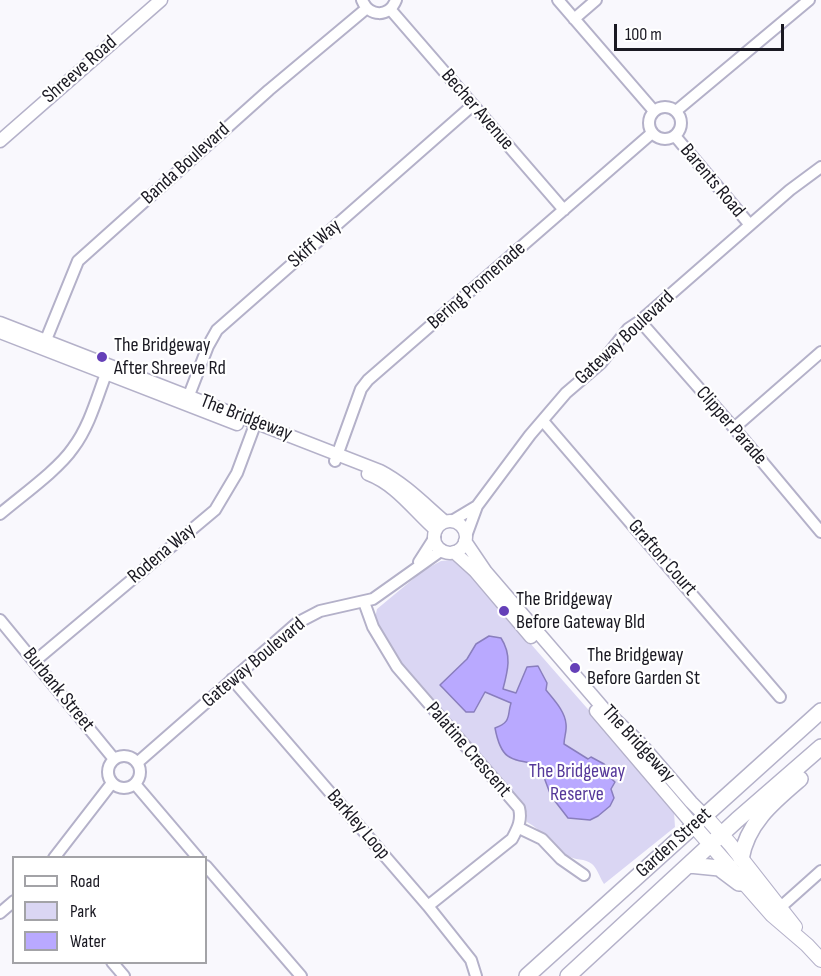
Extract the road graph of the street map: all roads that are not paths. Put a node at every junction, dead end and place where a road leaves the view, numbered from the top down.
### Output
1 (161, 0) edge
2 (558, 0) edge
3 (596, 0) edge
4 (809, 0) edge
5 (364, 4) edge
6 (393, 5) edge
7 (574, 19) junction
8 (473, 105) junction
9 (654, 111) junction
10 (676, 111) junction
11 (652, 133) junction
12 (2, 134) edge
13 (675, 136) junction
14 (821, 167) edge
15 (564, 210) junction
16 (750, 225) junction
17 (640, 321) junction
18 (0, 323) edge
19 (0, 332) edge
20 (44, 344) junction
21 (821, 352) edge
22 (107, 369) junction
23 (187, 400) junction
24 (543, 421) junction
25 (255, 426) junction
26 (734, 428) junction
27 (336, 458) junction
28 (477, 506) junction
29 (0, 514) edge
30 (442, 528) junction
31 (821, 532) edge
32 (466, 538) junction
33 (448, 551) junction
34 (413, 570) junction
35 (364, 602) junction
36 (0, 620) edge
37 (35, 661) junction
38 (232, 679) junction
39 (780, 696) dead end
40 (821, 711) edge
41 (821, 747) edge
42 (821, 758) edge
43 (114, 759) junction
44 (137, 763) junction
45 (112, 783) junction
46 (135, 784) junction
47 (700, 821) junction
48 (519, 828) junction
49 (716, 840) junction
50 (56, 856) edge
51 (196, 856) edge
52 (741, 859) junction
53 (689, 865) junction
54 (207, 867) edge
55 (821, 871) edge
56 (584, 875) dead end
57 (743, 883) junction
58 (12, 903) edge
59 (428, 906) junction
60 (776, 911) junction
61 (0, 913) edge
62 (821, 960) edge
63 (113, 964) edge
64 (124, 976) edge
65 (300, 976) edge
66 (476, 976) edge
67 (527, 976) edge
68 (568, 976) edge

1 - 12 street, Shreeve Road
2 - 7 street
3 - 7 street
4 - 10 street
5 - 6 street
5 - 20 street, Banda Boulevard
6 - 8 street, Becher Avenue
7 - 9 street
8 - 15 street, Becher Avenue
8 - 23 street, Skiff Way
9 - 10 street
9 - 11 street
10 - 13 street
11 - 13 street
11 - 15 street, Bering Promenade
13 - 16 street, Barents Road
14 - 16 street, Gateway Boulevard
15 - 27 street, Bering Promenade
16 - 17 street, Gateway Boulevard
17 - 24 street, Gateway Boulevard
17 - 26 street, Clipper Parade
18 - 20 street, The Bridgeway
19 - 20 street, The Bridgeway
20 - 22 street, The Bridgeway
21 - 26 street
22 - 23 street, The Bridgeway
22 - 29 street
23 - 25 street, The Bridgeway
24 - 28 street, Gateway Boulevard
24 - 39 street, Grafton Court
25 - 27 street, The Bridgeway
25 - 37 street, Rodena Way
26 - 31 street, Clipper Parade
27 - 30 street, The Bridgeway
28 - 30 street, Gateway Boulevard
28 - 32 street, Gateway Boulevard
30 - 32 street, The Bridgeway
30 - 33 street, The Bridgeway
30 - 34 street, Gateway Boulevard
32 - 33 street
32 - 47 street, The Bridgeway
33 - 34 street, Gateway Boulevard
33 - 47 street, The Bridgeway
34 - 35 street, Gateway Boulevard
35 - 38 street, Gateway Boulevard
35 - 48 street, Palatine Crescent
36 - 37 street, Burbank Street
37 - 43 street, Burbank Street
38 - 44 street, Gateway Boulevard
38 - 59 street, Barkley Loop
40 - 47 main road, Garden Street
41 - 49 main road, Garden Street
42 - 52 main road
43 - 44 street
43 - 45 street
44 - 46 street
45 - 46 street
45 - 50 street
46 - 51 street
47 - 49 main road, The Bridgeway
47 - 67 main road, Garden Street
48 - 56 street
48 - 59 street
49 - 52 main road
49 - 53 main road, Garden Street
49 - 57 main road
52 - 60 main road
53 - 57 main road
53 - 68 main road, Garden Street
54 - 65 street
55 - 60 street
57 - 60 main road
58 - 61 street
59 - 66 street, Barkley Loop
60 - 62 main road
63 - 64 street

